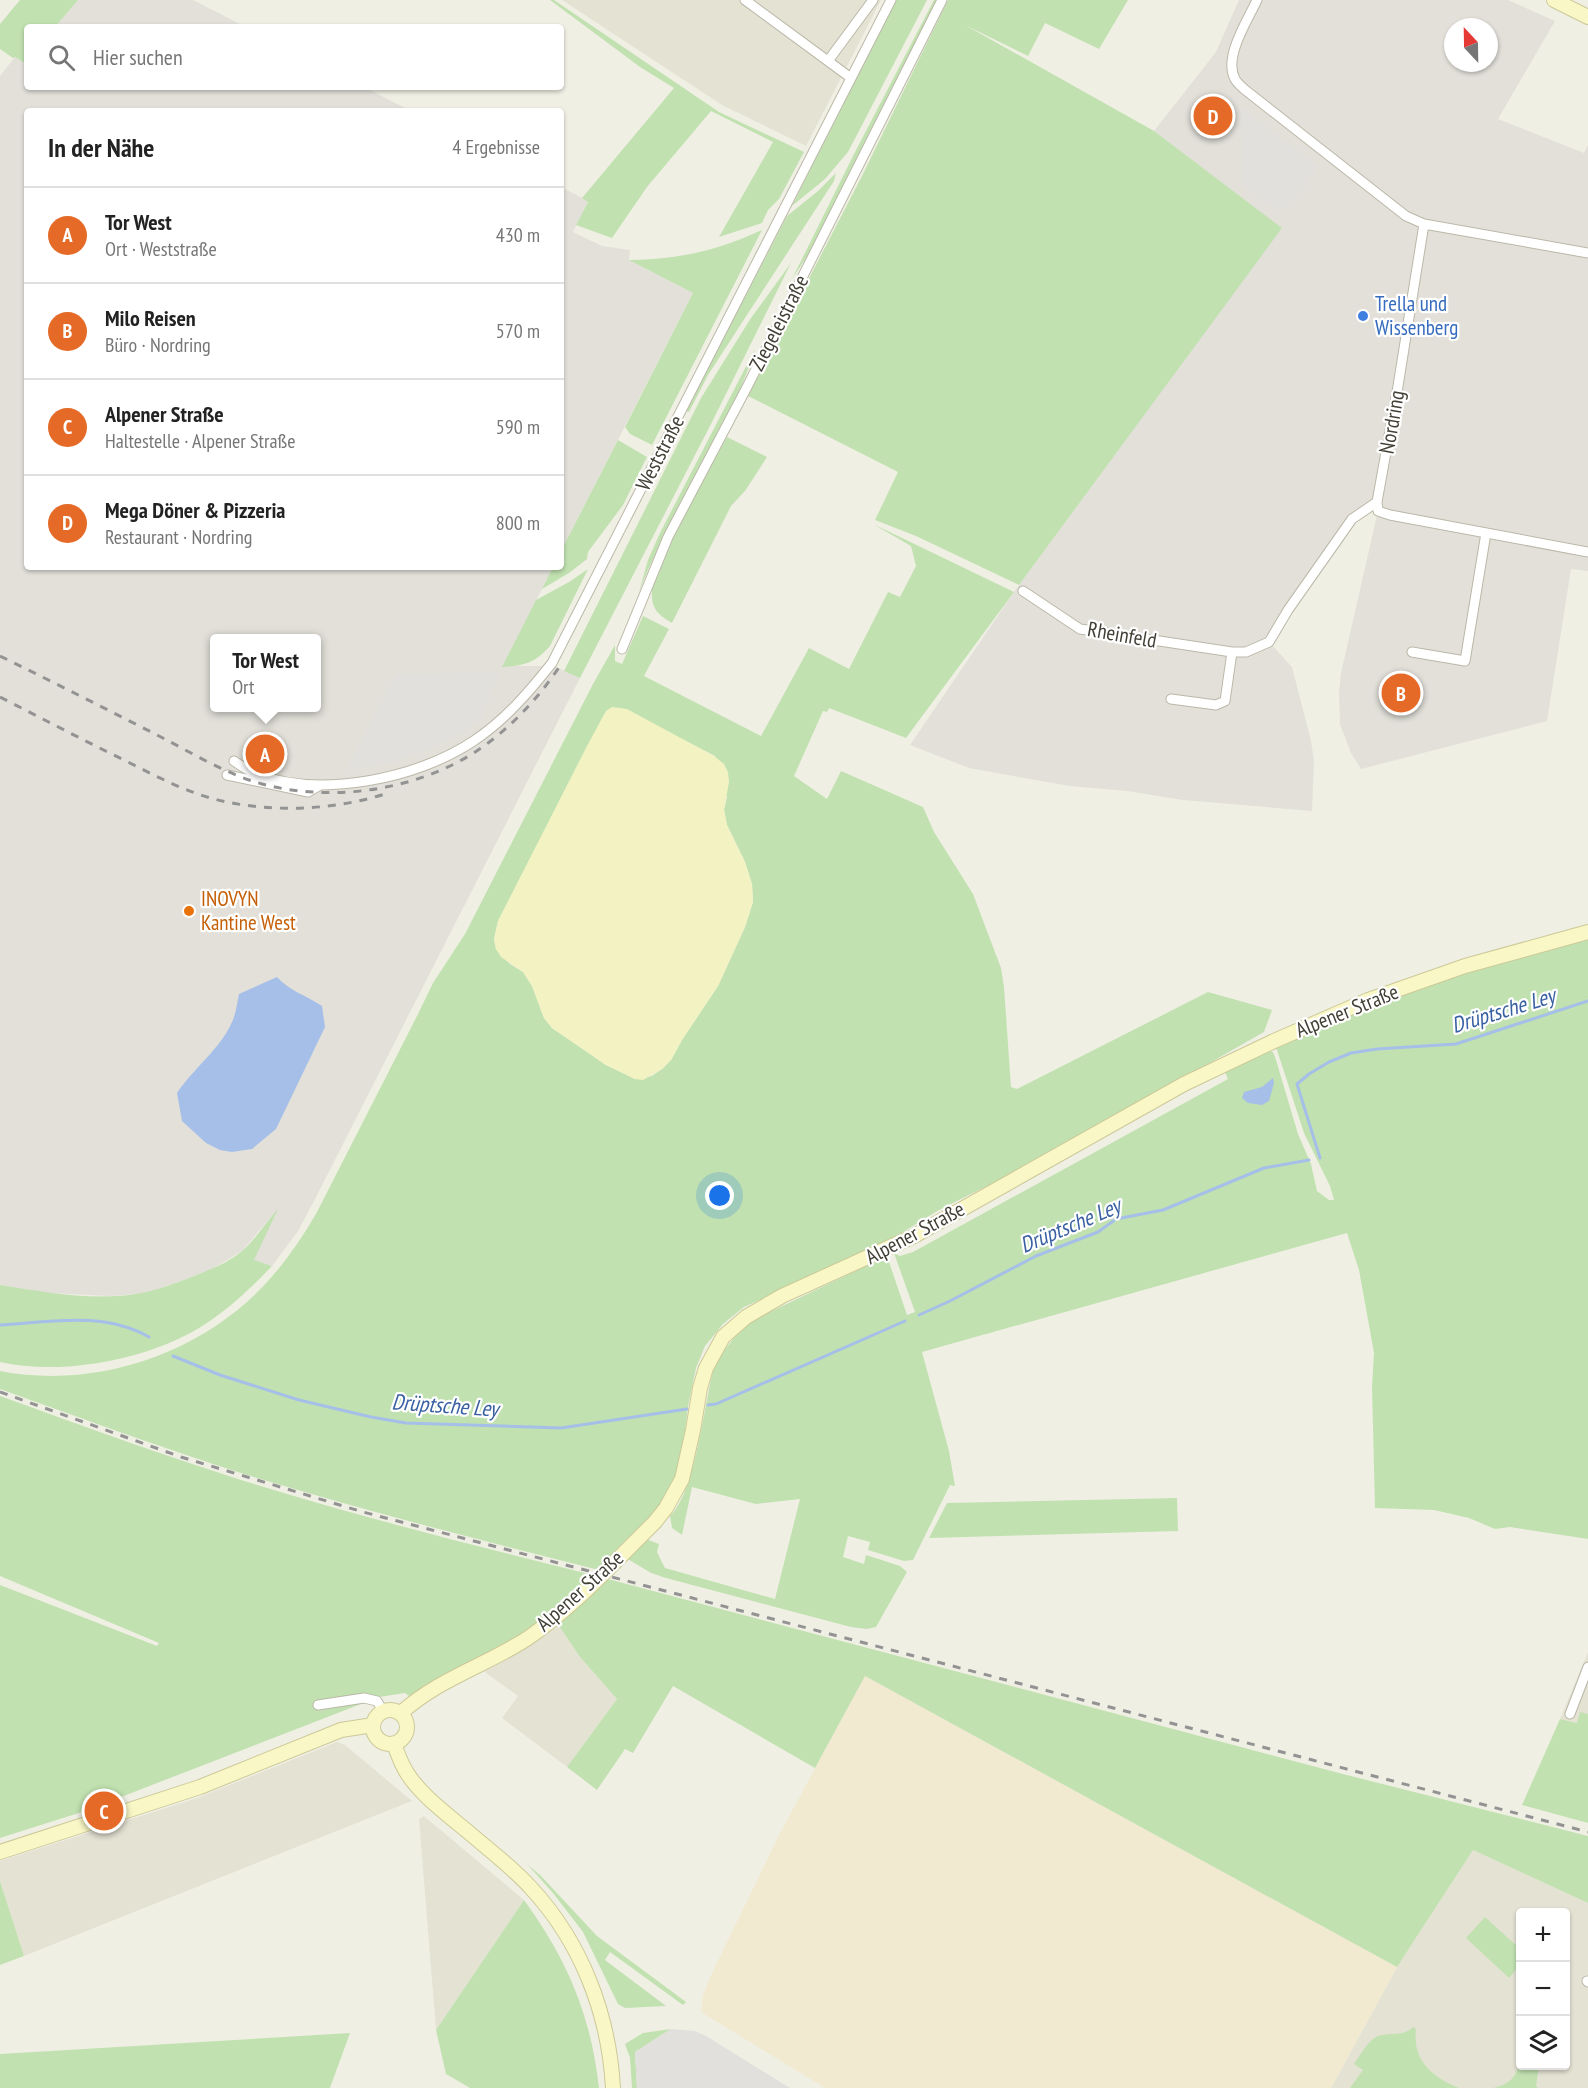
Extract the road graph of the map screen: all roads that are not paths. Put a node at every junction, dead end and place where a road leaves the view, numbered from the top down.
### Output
1 (745, 0) edge
2 (873, 0) edge
3 (891, 0) edge
4 (942, 0) edge
5 (1257, 0) edge
6 (1554, 0) edge
7 (1588, 17) edge
8 (828, 61) junction
9 (851, 78) junction
10 (1424, 224) junction
11 (1588, 253) edge
12 (1377, 501) junction
13 (1486, 533) junction
14 (1588, 552) edge
15 (1023, 591) dead end
16 (622, 649) dead end
17 (1232, 652) junction
18 (1412, 652) dead end
19 (1171, 699) dead end
20 (234, 762) dead end
21 (227, 775) dead end
22 (320, 785) junction
23 (1588, 932) edge
24 (1588, 1667) edge
25 (318, 1705) dead end
26 (383, 1711) junction
27 (401, 1713) junction
28 (1570, 1714) dead end
29 (373, 1725) junction
30 (394, 1744) junction
31 (0, 1852) edge
32 (613, 2088) edge

1 - 8 street
2 - 8 street
3 - 9 street, Weststraße
4 - 16 street, Ziegeleistraße
5 - 10 street
6 - 7 street
8 - 9 street
9 - 22 street, Weststraße
10 - 11 street
10 - 12 street, Nordring
12 - 13 street
12 - 17 street, Rheinfeld
13 - 14 street
13 - 18 street
15 - 17 street, Rheinfeld
17 - 19 street
20 - 22 street, Weststraße
21 - 22 street, Weststraße
23 - 27 street, Alpener Straße
24 - 28 street
25 - 26 street
26 - 27 street
26 - 29 street
27 - 30 street
29 - 30 street
29 - 31 street
30 - 32 street

